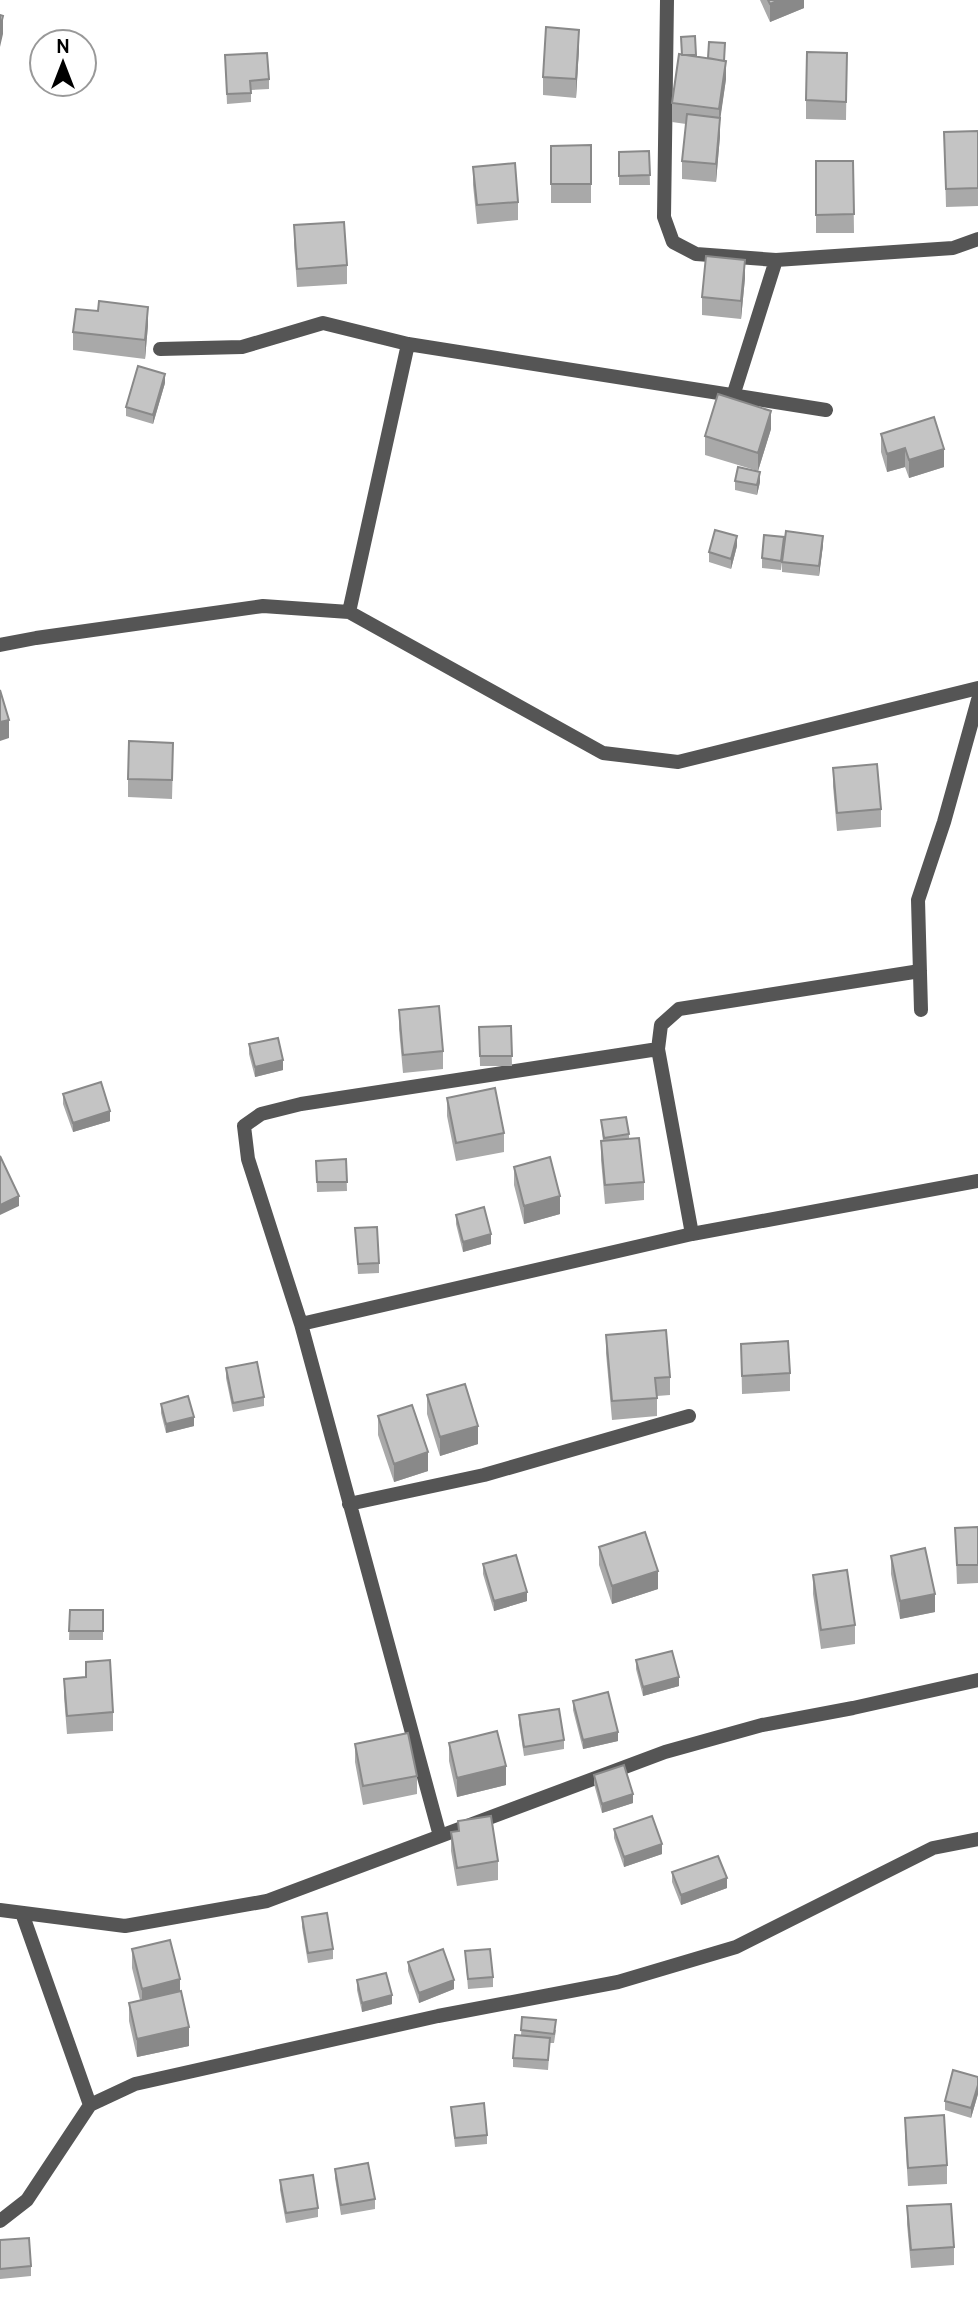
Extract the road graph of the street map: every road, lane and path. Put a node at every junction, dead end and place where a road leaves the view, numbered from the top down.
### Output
1 (667, 0) edge
2 (978, 239) edge
3 (776, 260) junction
4 (408, 344) junction
5 (160, 348) dead end
6 (733, 396) junction
7 (827, 410) dead end
8 (349, 612) junction
9 (0, 645) edge
10 (978, 688) edge
11 (978, 700) edge
12 (920, 971) junction
13 (921, 1010) dead end
14 (658, 1049) junction
15 (978, 1181) edge
16 (692, 1234) junction
17 (301, 1324) junction
18 (689, 1416) dead end
19 (349, 1504) junction
20 (978, 1680) edge
21 (440, 1836) junction
22 (978, 1839) edge
23 (0, 1910) edge
24 (22, 1913) junction
25 (90, 2105) junction
26 (0, 2221) edge

1 - 3 street
2 - 3 street
3 - 6 street
4 - 5 street
4 - 6 street
4 - 8 street
6 - 7 street
8 - 9 street
8 - 10 street
11 - 12 street
12 - 13 street
12 - 14 street
14 - 16 street
14 - 17 street
15 - 16 street
16 - 17 street
17 - 19 street
18 - 19 street
19 - 21 street
20 - 21 street
21 - 24 street
22 - 25 street
23 - 24 street
24 - 25 street
25 - 26 street

